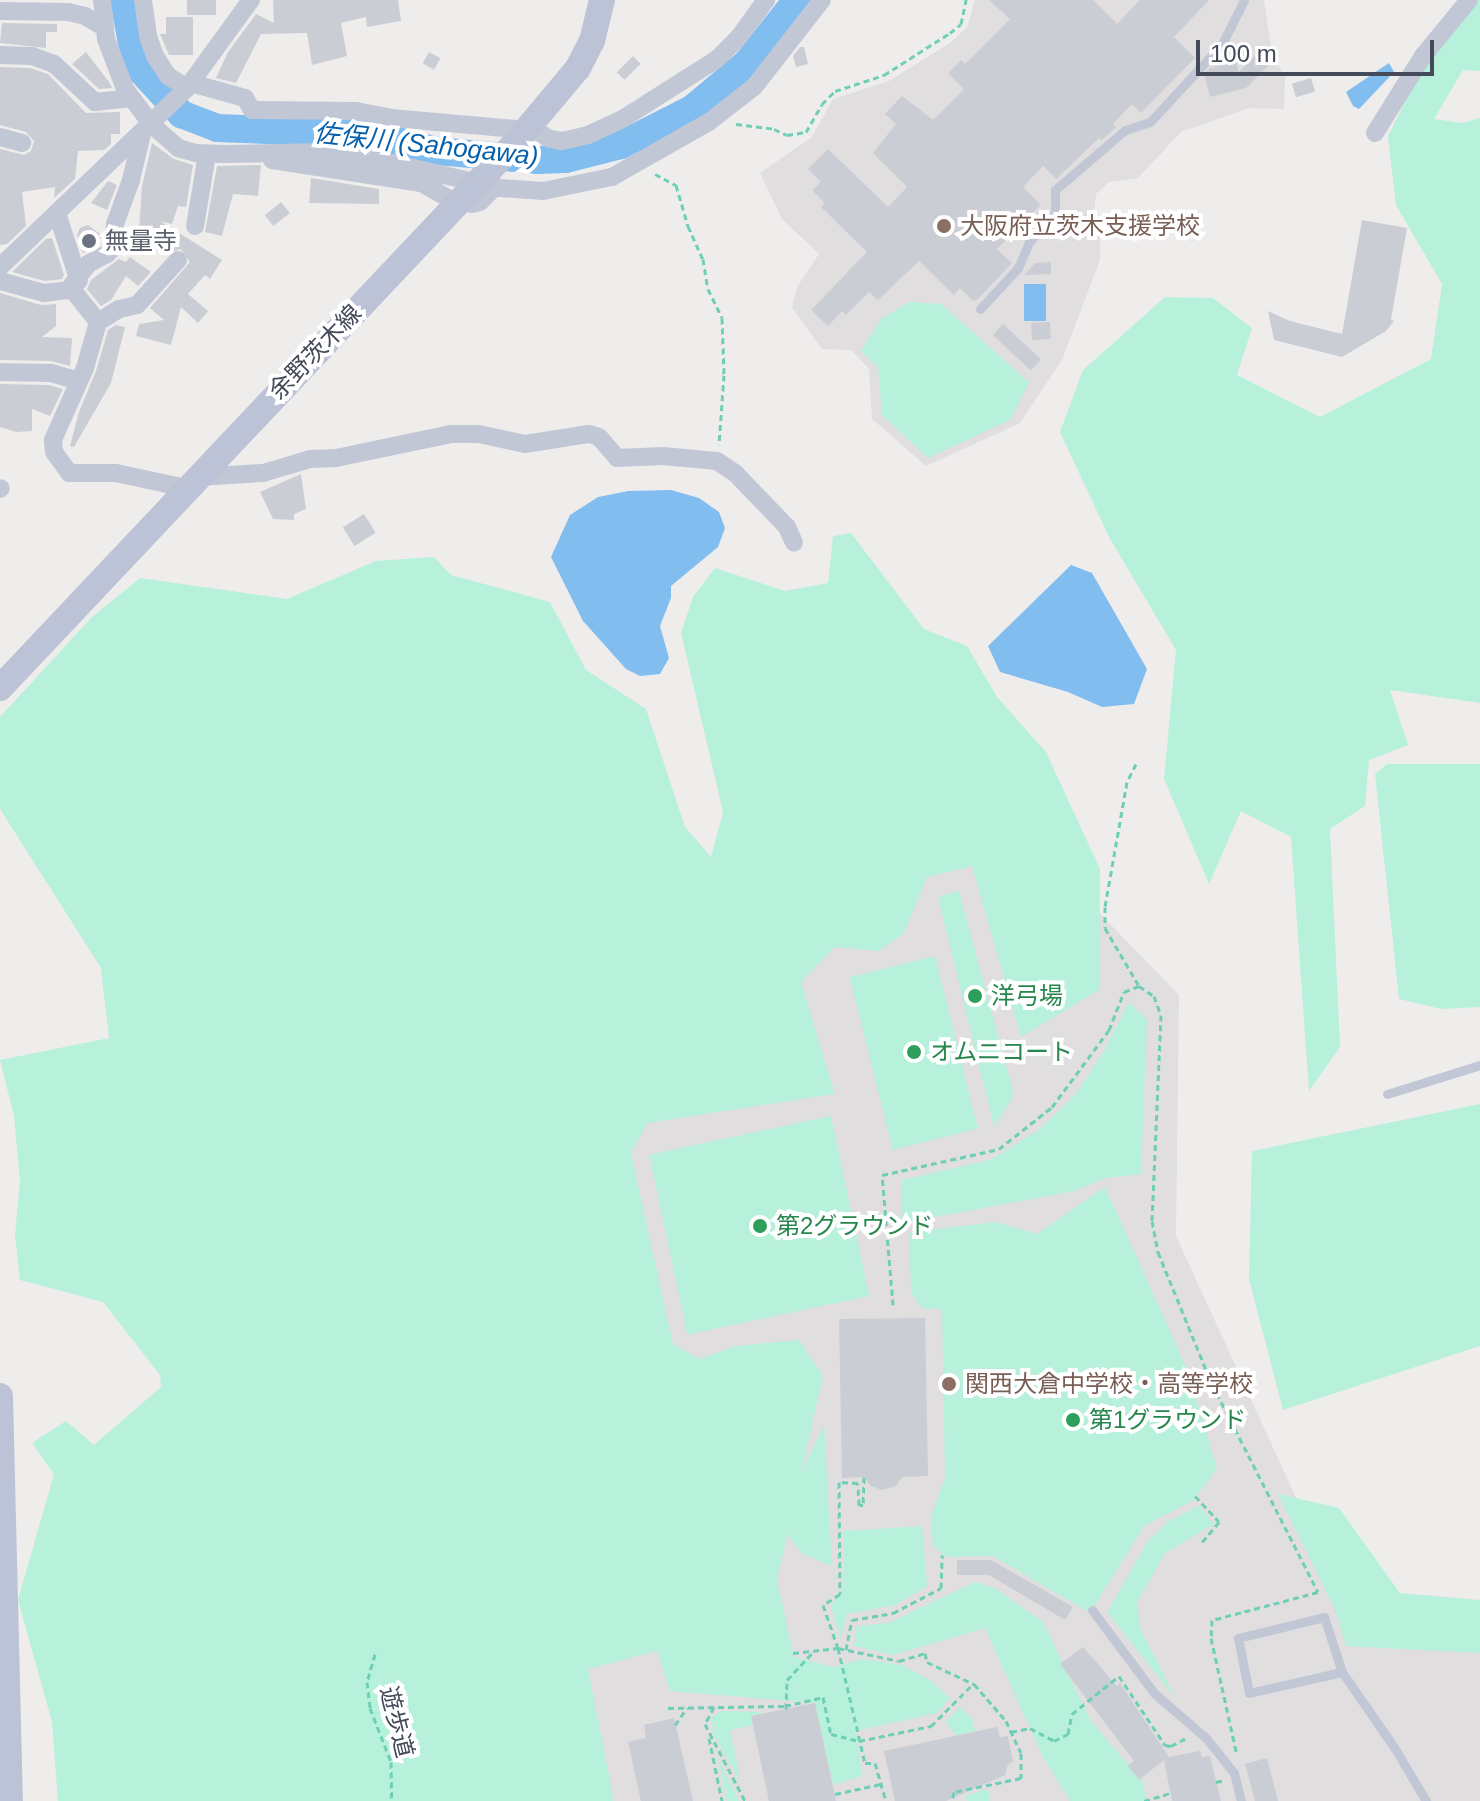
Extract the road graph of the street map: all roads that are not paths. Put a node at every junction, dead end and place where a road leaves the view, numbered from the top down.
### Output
1 (102, 0) edge
2 (143, 0) edge
3 (251, 0) edge
4 (602, 0) edge
5 (766, 0) edge
6 (822, 0) edge
7 (1244, 0) edge
8 (1469, 0) edge
9 (0, 1) edge
10 (0, 9) edge
11 (105, 28) junction
12 (0, 55) edge
13 (189, 86) junction
14 (132, 98) junction
15 (152, 125) junction
16 (525, 133) junction
17 (1375, 133) dead end
18 (0, 137) edge
19 (22, 143) dead end
20 (216, 154) junction
21 (481, 192) junction
22 (448, 198) dead end
23 (57, 213) junction
24 (195, 226) dead end
25 (178, 260) dead end
26 (0, 267) edge
27 (0, 281) edge
28 (75, 284) junction
29 (980, 309) dead end
30 (98, 322) junction
31 (0, 372) edge
32 (79, 381) junction
33 (192, 482) junction
34 (794, 543) dead end
35 (0, 688) edge
36 (1480, 1065) edge
37 (1387, 1094) dead end
38 (0, 1396) edge
39 (1092, 1610) dead end
40 (1342, 1672) junction
41 (10, 1801) edge
42 (1241, 1801) edge
43 (1426, 1801) edge

1 - 11 street
2 - 13 street
3 - 13 street
4 - 16 main road, 余野茨木線
5 - 16 street
6 - 21 street
7 - 29 lane
8 - 17 street
9 - 10 street
10 - 11 street
11 - 14 street
12 - 14 street
13 - 15 street
13 - 16 street
14 - 15 street
15 - 20 street
15 - 23 street
15 - 28 street
16 - 21 main road, 余野茨木線, bridge
18 - 19 street
20 - 21 street
20 - 22 street
20 - 24 street
21 - 33 main road, 余野茨木線
23 - 26 street
23 - 28 street
25 - 30 street
27 - 28 street
28 - 30 street
30 - 32 street
31 - 32 street
32 - 33 street
33 - 34 street
33 - 35 main road, 余野茨木線
36 - 37 lane
38 - 41 main road
39 - 42 lane
40 - 40 lane
40 - 43 lane

